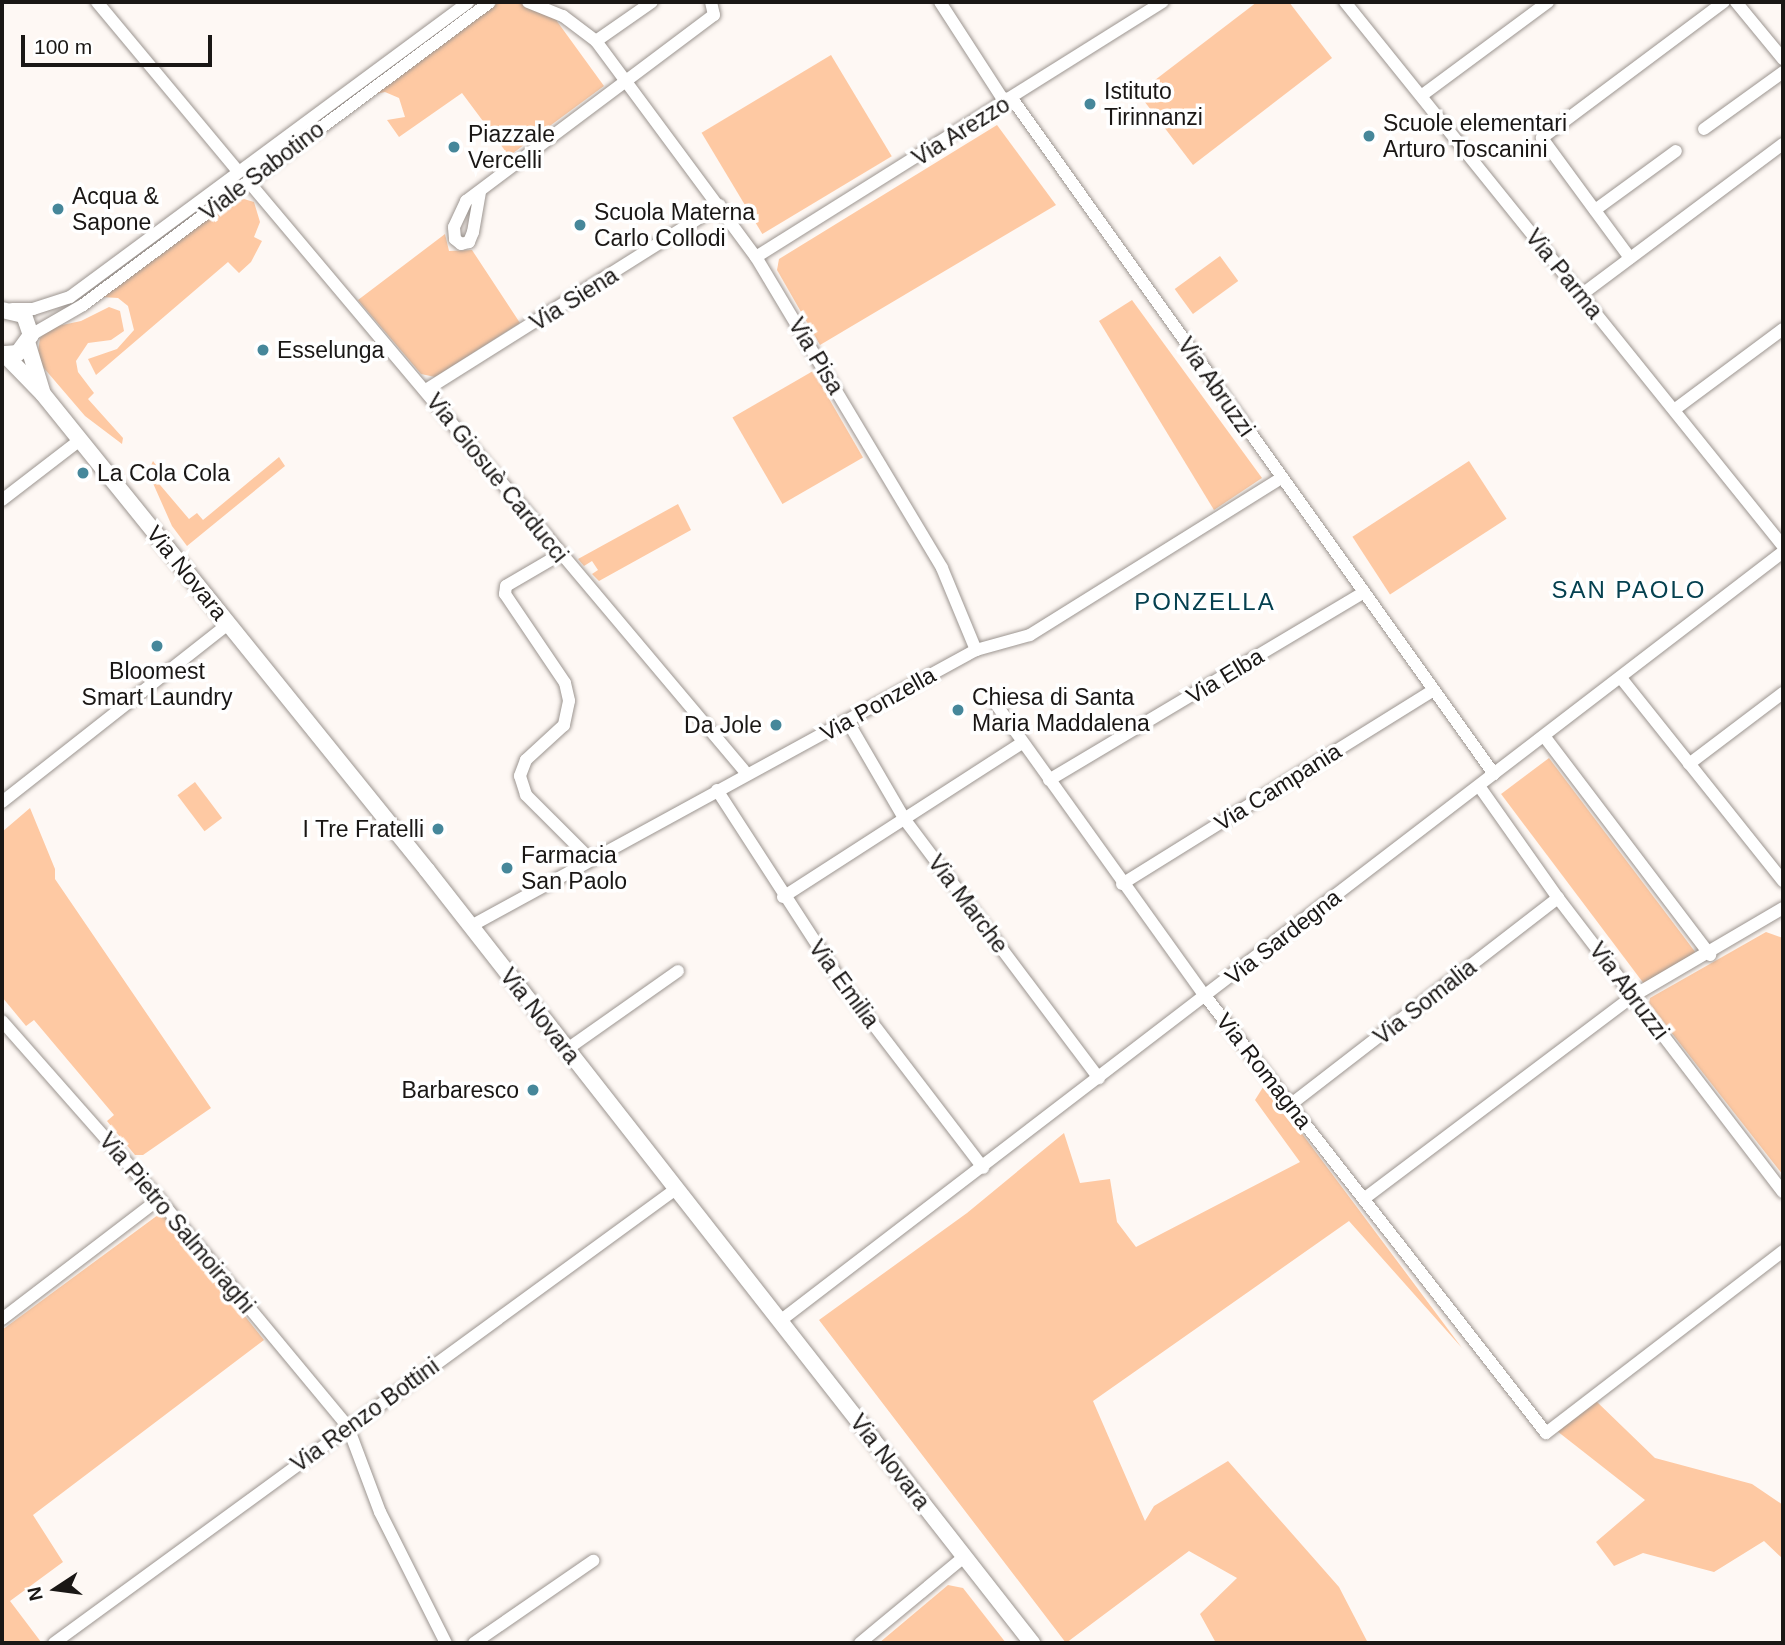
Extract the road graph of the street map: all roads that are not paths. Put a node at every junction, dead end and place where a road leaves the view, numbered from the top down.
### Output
1 (97, 2) edge
2 (468, 2) edge
3 (490, 2) edge
4 (528, 2) edge
5 (553, 2) edge
6 (652, 2) edge
7 (711, 2) edge
8 (940, 2) edge
9 (1163, 2) edge
10 (1345, 2) edge
11 (1549, 2) edge
12 (1724, 2) edge
13 (1736, 2) edge
14 (563, 16) junction
15 (596, 41) junction
16 (1783, 59) edge
17 (1783, 72) edge
18 (625, 81) junction
19 (1421, 96) junction
20 (1013, 100) junction
21 (1704, 129) dead end
22 (1783, 144) edge
23 (1676, 151) dead end
24 (238, 171) junction
25 (248, 181) junction
26 (480, 192) dead end
27 (720, 205) junction
28 (1595, 210) junction
29 (757, 257) junction
30 (1630, 258) junction
31 (1581, 295) junction
32 (5, 309) edge
33 (1783, 329) edge
34 (29, 340) junction
35 (4, 355) edge
36 (426, 390) junction
37 (43, 394) junction
38 (1674, 410) junction
39 (80, 440) junction
40 (1281, 478) junction
41 (2, 500) edge
42 (1783, 546) edge
43 (1783, 552) edge
44 (559, 555) junction
45 (1364, 592) junction
46 (228, 624) junction
47 (976, 650) junction
48 (1621, 678) junction
49 (1434, 690) junction
50 (993, 700) dead end
51 (1781, 701) edge
52 (848, 722) junction
53 (1544, 736) junction
54 (1022, 743) junction
55 (1689, 764) junction
56 (747, 774) junction
57 (1494, 774) junction
58 (1049, 780) junction
59 (1479, 786) junction
60 (718, 790) junction
61 (2, 802) edge
62 (905, 820) junction
63 (590, 859) junction
64 (1783, 881) edge
65 (1122, 884) junction
66 (783, 897) junction
67 (1558, 898) junction
68 (1782, 912) edge
69 (471, 926) junction
70 (1710, 955) junction
71 (678, 971) dead end
72 (1633, 996) junction
73 (1210, 1002) junction
74 (2, 1021) edge
75 (566, 1049) junction
76 (1100, 1077) junction
77 (1290, 1105) junction
78 (983, 1168) junction
79 (676, 1189) junction
80 (1783, 1192) edge
81 (1365, 1198) junction
82 (159, 1199) junction
83 (1783, 1251) edge
84 (2, 1318) edge
85 (780, 1321) junction
86 (348, 1427) junction
87 (964, 1557) junction
88 (593, 1561) dead end
89 (54, 1643) edge
90 (446, 1643) edge
91 (474, 1643) edge
92 (860, 1643) edge
93 (1032, 1643) edge

1 - 24 street
2 - 24 street, Viale Sabotino
3 - 25 street, Viale Sabotino
4 - 14 street, Via Pisa
5 - 14 street, Via Pisa
6 - 15 street
7 - 18 street
8 - 20 street, Via Abruzzi
9 - 20 street, Via Arezzo
10 - 19 street, Via Parma
11 - 19 street
12 - 28 street
13 - 16 street
14 - 15 street, Via Pisa
15 - 18 street, Via Pisa
17 - 21 street
18 - 26 street
18 - 27 street, Via Pisa
19 - 31 street, Via Parma
20 - 29 street, Via Arezzo
20 - 40 street, Via Abruzzi
22 - 30 street
23 - 28 street
24 - 32 street, Viale Sabotino
25 - 34 street, Viale Sabotino
25 - 36 street, Via Giosuè Carducci
27 - 29 street, Via Pisa
27 - 36 street, Via Siena
28 - 30 street
29 - 47 street, Via Pisa
30 - 31 street
31 - 38 street, Via Parma
32 - 34 street, Via Novara
33 - 38 street
34 - 35 street
34 - 37 street, Via Novara
35 - 37 street, Via Novara
36 - 44 street, Via Giosuè Carducci
37 - 39 street, Via Novara
38 - 42 street, Via Parma
39 - 41 street
39 - 46 street, Via Novara
40 - 45 street, Via Abruzzi
40 - 47 street, Via Ponzella
43 - 48 street, Via Sardegna
44 - 56 street, Via Giosuè Carducci
44 - 63 street
45 - 49 street, Via Abruzzi
45 - 58 street, Via Elba
46 - 61 street
46 - 69 street, Via Novara
47 - 52 street, Via Ponzella
48 - 53 street, Via Sardegna
48 - 55 street
49 - 57 street, Via Abruzzi
49 - 65 street, Via Campania
50 - 54 street, Via Romagna
51 - 55 street
52 - 56 street, Via Ponzella
52 - 62 street, Via Marche
53 - 57 street, Via Sardegna
53 - 70 street
54 - 58 street, Via Romagna
54 - 62 street
55 - 64 street
56 - 60 street, Via Ponzella
57 - 59 street, Via Sardegna
58 - 65 street, Via Romagna
59 - 67 street, Via Abruzzi
59 - 73 street, Via Sardegna
60 - 63 street, Via Ponzella
60 - 66 street, Via Emilia
62 - 66 street
62 - 76 street, Via Marche
63 - 69 street, Via Ponzella
65 - 73 street, Via Romagna
66 - 78 street, Via Emilia
67 - 72 street, Via Abruzzi
67 - 77 street, Via Somalia
68 - 70 street
69 - 75 street, Via Novara
70 - 72 street
71 - 75 street
72 - 80 street, Via Abruzzi
72 - 81 street
73 - 76 street, Via Sardegna
73 - 77 street, Via Romagna
74 - 82 street, Via Pietro Salmoiraghi
75 - 79 street, Via Novara
76 - 78 street, Via Sardegna
77 - 81 street, Via Romagna
78 - 85 street, Via Sardegna
79 - 85 street, Via Novara
79 - 86 street, Via Renzo Bottini
81 - 83 street, Via Romagna
82 - 84 street
82 - 86 street, Via Pietro Salmoiraghi
85 - 87 street, Via Novara
86 - 89 street, Via Renzo Bottini
86 - 90 street, Via Pietro Salmoiraghi
87 - 92 street
87 - 93 street, Via Novara
88 - 91 street

